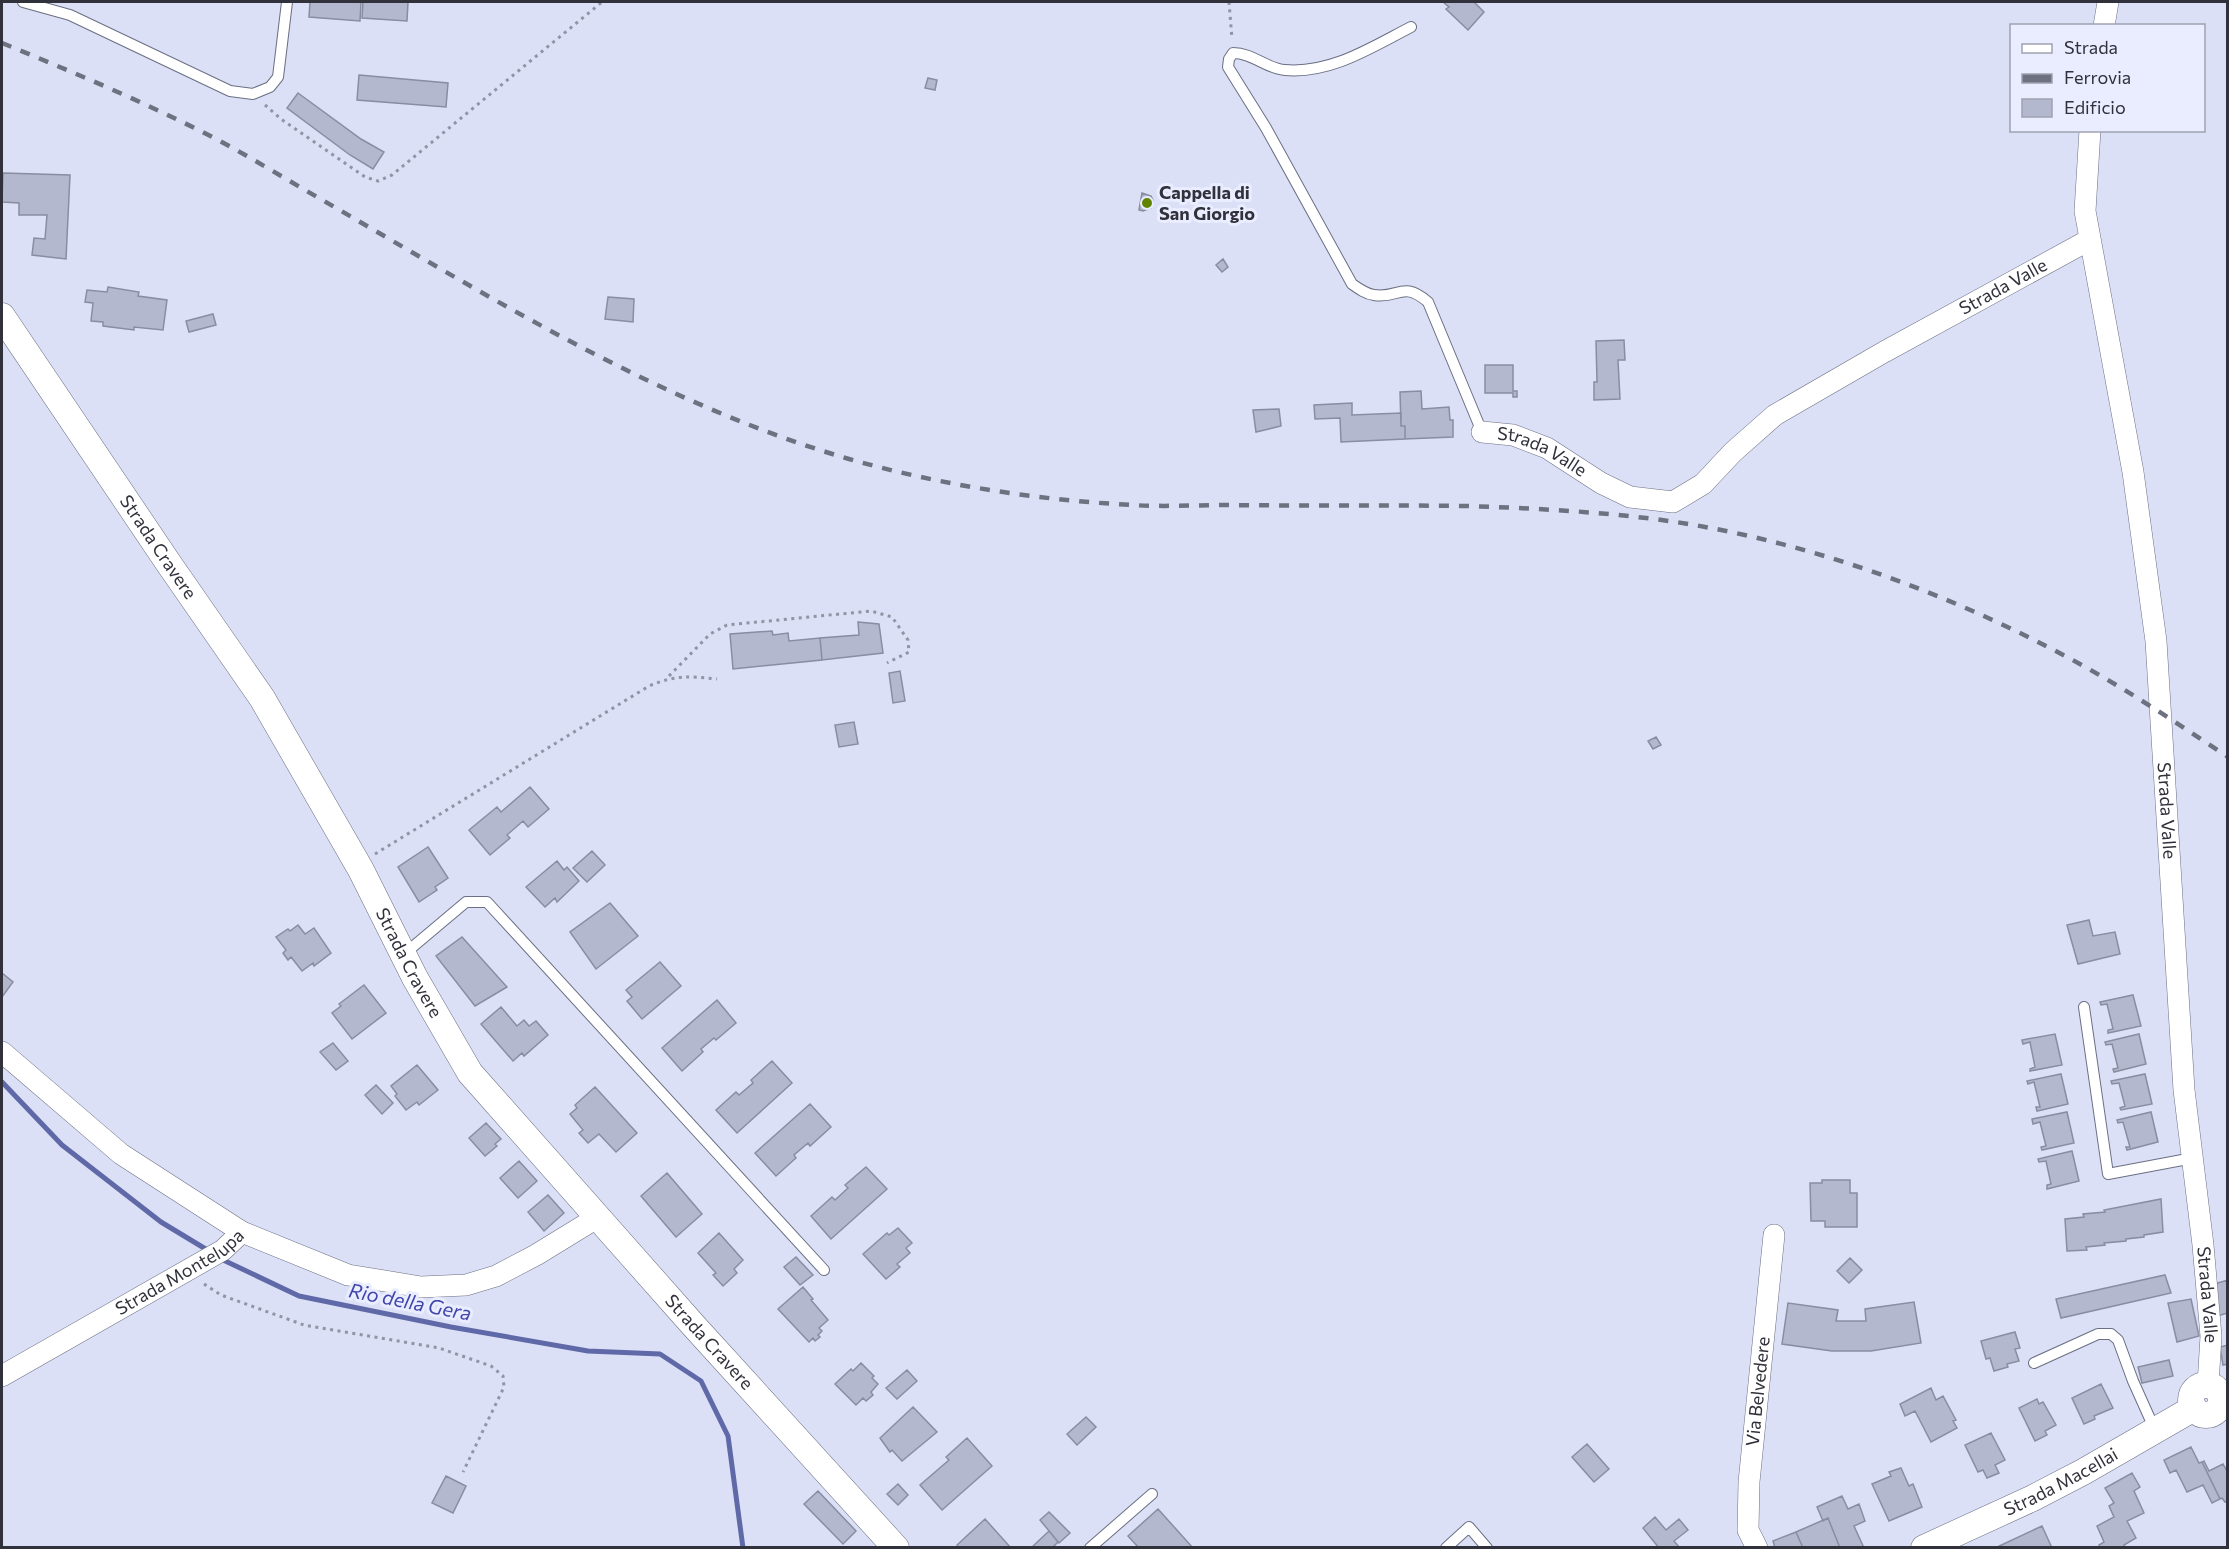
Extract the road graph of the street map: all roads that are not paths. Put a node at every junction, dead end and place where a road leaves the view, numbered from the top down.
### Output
1 (23, 2) edge
2 (287, 2) edge
3 (2108, 2) edge
4 (2104, 24) edge
5 (1411, 27) dead end
6 (2090, 132) edge
7 (2089, 240) junction
8 (2, 316) edge
9 (1482, 432) joint
10 (403, 955) junction
11 (2084, 1007) dead end
12 (2, 1052) edge
13 (2193, 1158) junction
14 (598, 1217) junction
15 (242, 1232) junction
16 (1774, 1235) dead end
17 (824, 1270) dead end
18 (2034, 1363) dead end
19 (2, 1376) edge
20 (2219, 1395) edge
21 (2156, 1431) junction
22 (1152, 1494) dead end
23 (896, 1548) edge
24 (1090, 1548) edge
25 (1446, 1548) edge
26 (1487, 1548) edge
27 (1757, 1548) edge
28 (1923, 1548) edge

1 - 2 lane
3 - 4 street
5 - 9 lane, Strada Valle
6 - 7 street, Strada Valle
7 - 9 street, Strada Valle
7 - 13 street, Strada Valle
8 - 10 street, Strada Cravere
10 - 14 street, Strada Cravere
10 - 17 lane
11 - 13 lane
12 - 15 street
13 - 20 street, Strada Valle
14 - 15 street, Strada Montelupa
14 - 23 street, Strada Cravere
15 - 19 street, Strada Montelupa
16 - 27 street, Via Belvedere
18 - 21 lane
20 - 21 street, Strada Macellai
21 - 28 street, Strada Macellai
22 - 24 lane
25 - 26 lane

